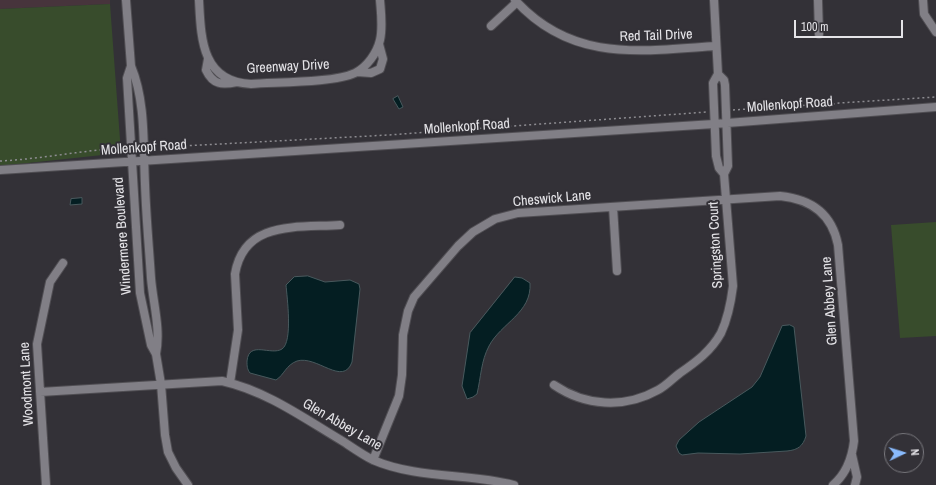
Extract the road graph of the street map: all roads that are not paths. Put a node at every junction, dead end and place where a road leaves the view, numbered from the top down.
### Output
1 (126, 0) edge
2 (199, 0) edge
3 (380, 0) edge
4 (714, 0) edge
5 (818, 0) edge
6 (923, 0) edge
7 (516, 1) edge
8 (491, 26) dead end
9 (936, 32) edge
10 (819, 34) dead end
11 (379, 44) junction
12 (716, 46) junction
13 (131, 66) junction
14 (357, 72) junction
15 (718, 74) junction
16 (936, 108) edge
17 (727, 123) junction
18 (714, 124) junction
19 (145, 160) junction
20 (131, 161) junction
21 (0, 170) edge
22 (724, 174) junction
23 (726, 199) junction
24 (613, 207) junction
25 (340, 225) dead end
26 (63, 263) dead end
27 (617, 271) dead end
28 (156, 354) junction
29 (230, 383) junction
30 (161, 384) junction
31 (554, 385) dead end
32 (40, 392) junction
33 (852, 454) junction
34 (373, 460) junction
35 (46, 485) edge
36 (188, 485) edge
37 (514, 485) edge
38 (833, 485) edge
39 (855, 485) edge

1 - 13 street, Windermere Boulevard
2 - 14 street, Greenway Drive
3 - 11 street, Greenway Drive
4 - 12 street
5 - 10 street
6 - 9 street
7 - 8 street
7 - 12 street, Red Tail Drive
11 - 14 street, Greenway Drive
11 - 14 street
12 - 15 street
13 - 19 street, Windermere Boulevard
13 - 20 street, Windermere Boulevard
15 - 17 street, Springston Court
15 - 18 street, Springston Court
16 - 17 street, Mollenkopf Road
17 - 18 street, Mollenkopf Road
17 - 22 street, Springston Court
18 - 19 street, Mollenkopf Road
18 - 22 street, Springston Court
19 - 20 street, Mollenkopf Road
19 - 28 street, Windermere Boulevard
20 - 21 street, Mollenkopf Road
20 - 28 street, Windermere Boulevard
22 - 23 street, Springston Court
23 - 24 street, Cheswick Lane
23 - 31 street, Springston Court
23 - 33 street, Glen Abbey Lane
24 - 27 street
24 - 34 street, Cheswick Lane
25 - 29 street
26 - 32 street, Woodmont Lane
28 - 30 street, Windermere Boulevard
29 - 30 street, Glen Abbey Lane
29 - 34 street, Glen Abbey Lane
30 - 32 street, Glen Abbey Lane
30 - 36 street, Windermere Boulevard
32 - 35 street, Woodmont Lane
33 - 38 street, Glen Abbey Lane
33 - 39 street
34 - 37 street, Glen Abbey Lane

